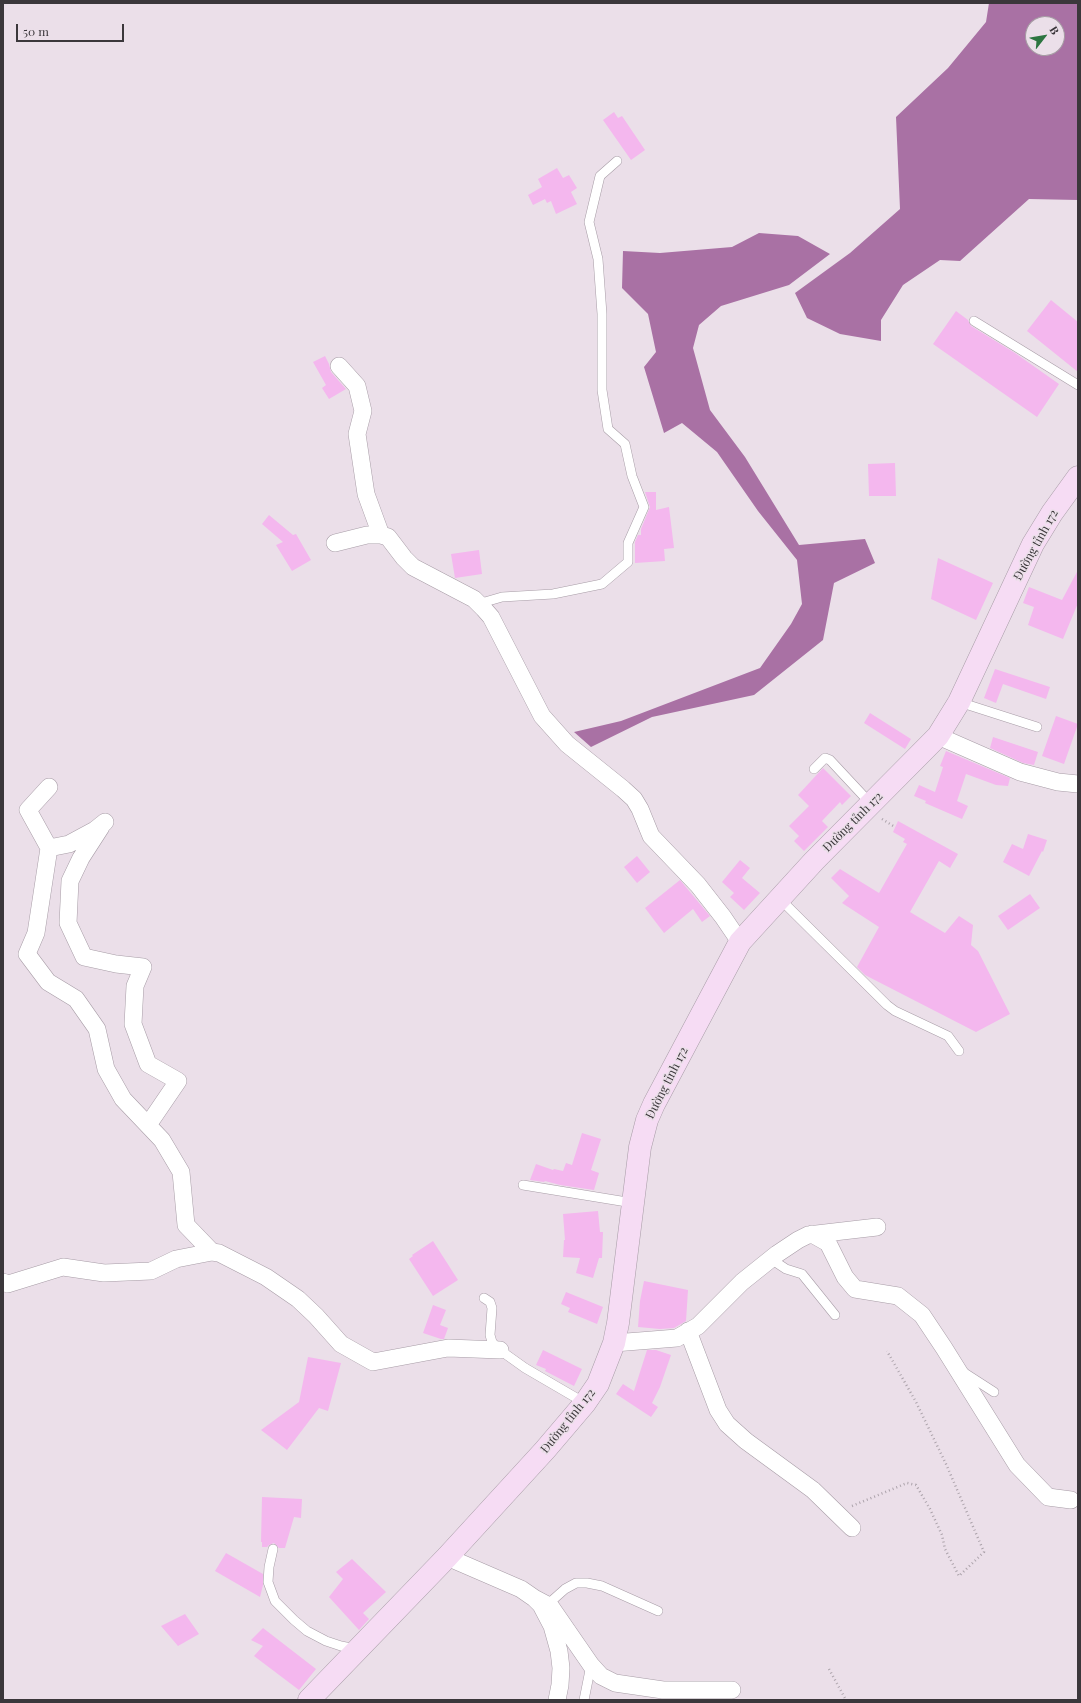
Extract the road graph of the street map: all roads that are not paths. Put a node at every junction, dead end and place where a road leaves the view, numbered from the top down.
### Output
1 (617, 161) dead end
2 (974, 321) dead end
3 (339, 366) dead end
4 (1078, 385) edge
5 (1078, 476) edge
6 (381, 535) junction
7 (335, 543) dead end
8 (478, 604) junction
9 (959, 702) junction
10 (1037, 727) dead end
11 (938, 736) junction
12 (814, 769) dead end
13 (1078, 784) edge
14 (49, 787) dead end
15 (871, 804) junction
16 (49, 848) junction
17 (779, 898) junction
18 (740, 942) junction
19 (959, 1051) dead end
20 (148, 1125) junction
21 (523, 1185) dead end
22 (633, 1203) junction
23 (877, 1228) dead end
24 (812, 1234) junction
25 (212, 1252) junction
26 (771, 1259) junction
27 (3, 1282) edge
28 (484, 1298) dead end
29 (835, 1315) dead end
30 (688, 1332) junction
31 (614, 1343) junction
32 (500, 1350) junction
33 (955, 1367) junction
34 (994, 1392) dead end
35 (585, 1403) junction
36 (1071, 1500) dead end
37 (852, 1528) dead end
38 (273, 1548) dead end
39 (447, 1557) junction
40 (541, 1601) junction
41 (658, 1611) dead end
42 (358, 1649) junction
43 (592, 1665) junction
44 (732, 1690) dead end
45 (309, 1700) edge
46 (557, 1700) edge
47 (584, 1700) edge

1 - 8 lane
2 - 4 lane
3 - 6 street
5 - 9 main road, Đường tỉnh 172
6 - 7 street
6 - 8 street
8 - 18 street
9 - 10 lane
9 - 11 main road, Đường tỉnh 172
11 - 13 street
11 - 15 main road, Đường tỉnh 172
12 - 15 lane
14 - 16 street
15 - 17 main road, Đường tỉnh 172
16 - 20 street
16 - 20 street
17 - 18 main road, Đường tỉnh 172
17 - 19 lane
18 - 22 main road, Đường tỉnh 172
20 - 25 street
21 - 22 lane
22 - 31 main road, Đường tỉnh 172
23 - 24 street
24 - 26 street
24 - 33 street
25 - 27 street
25 - 32 street
26 - 29 lane
26 - 30 street
28 - 32 lane
30 - 31 street
30 - 37 street
31 - 35 main road, Đường tỉnh 172
32 - 35 lane
33 - 34 lane
33 - 36 street
35 - 39 main road, Đường tỉnh 172
38 - 42 lane
39 - 40 street
39 - 42 main road, Đường tỉnh 172
40 - 41 lane
40 - 43 street
40 - 46 street
42 - 45 main road, Đường tỉnh 172
43 - 44 street
43 - 47 lane

